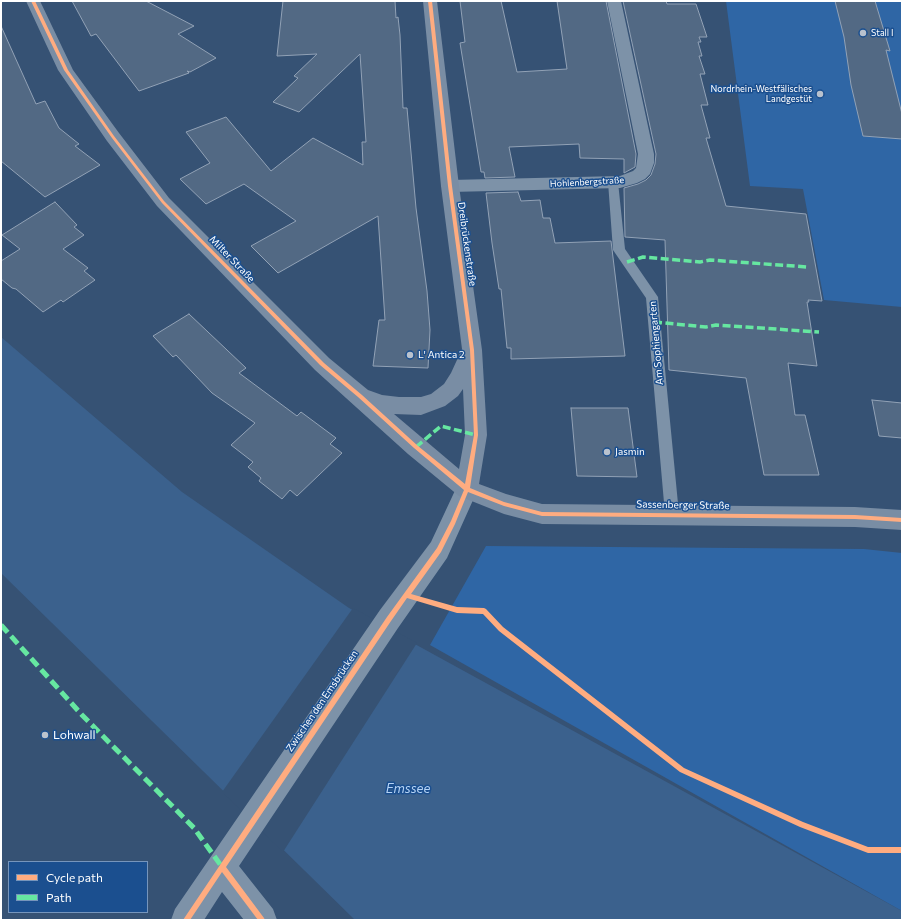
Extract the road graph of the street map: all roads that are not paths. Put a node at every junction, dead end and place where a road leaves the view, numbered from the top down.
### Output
1 (32, 1) edge
2 (430, 1) edge
3 (614, 1) edge
4 (613, 182) junction
5 (450, 186) junction
6 (472, 350) junction
7 (360, 396) junction
8 (467, 489) junction
9 (672, 514) junction
10 (902, 520) edge
11 (222, 867) junction
12 (186, 920) edge
13 (262, 920) edge

1 - 7 street, Milter Straße
2 - 5 street, Dreibrückenstraße
3 - 4 street, Hohlenbergstraße
4 - 5 street, Hohlenbergstraße
4 - 9 lane, Am Sophiengarten
5 - 6 street, Dreibrückenstraße
6 - 7 street
6 - 8 street, Dreibrückenstraße
7 - 8 street, Milter Straße
8 - 9 street, Sassenberger Straße
8 - 11 street, Zwischen den Emsbrücken
9 - 10 street, Sassenberger Straße
11 - 12 street, Zwischen den Emsbrücken
11 - 13 street

